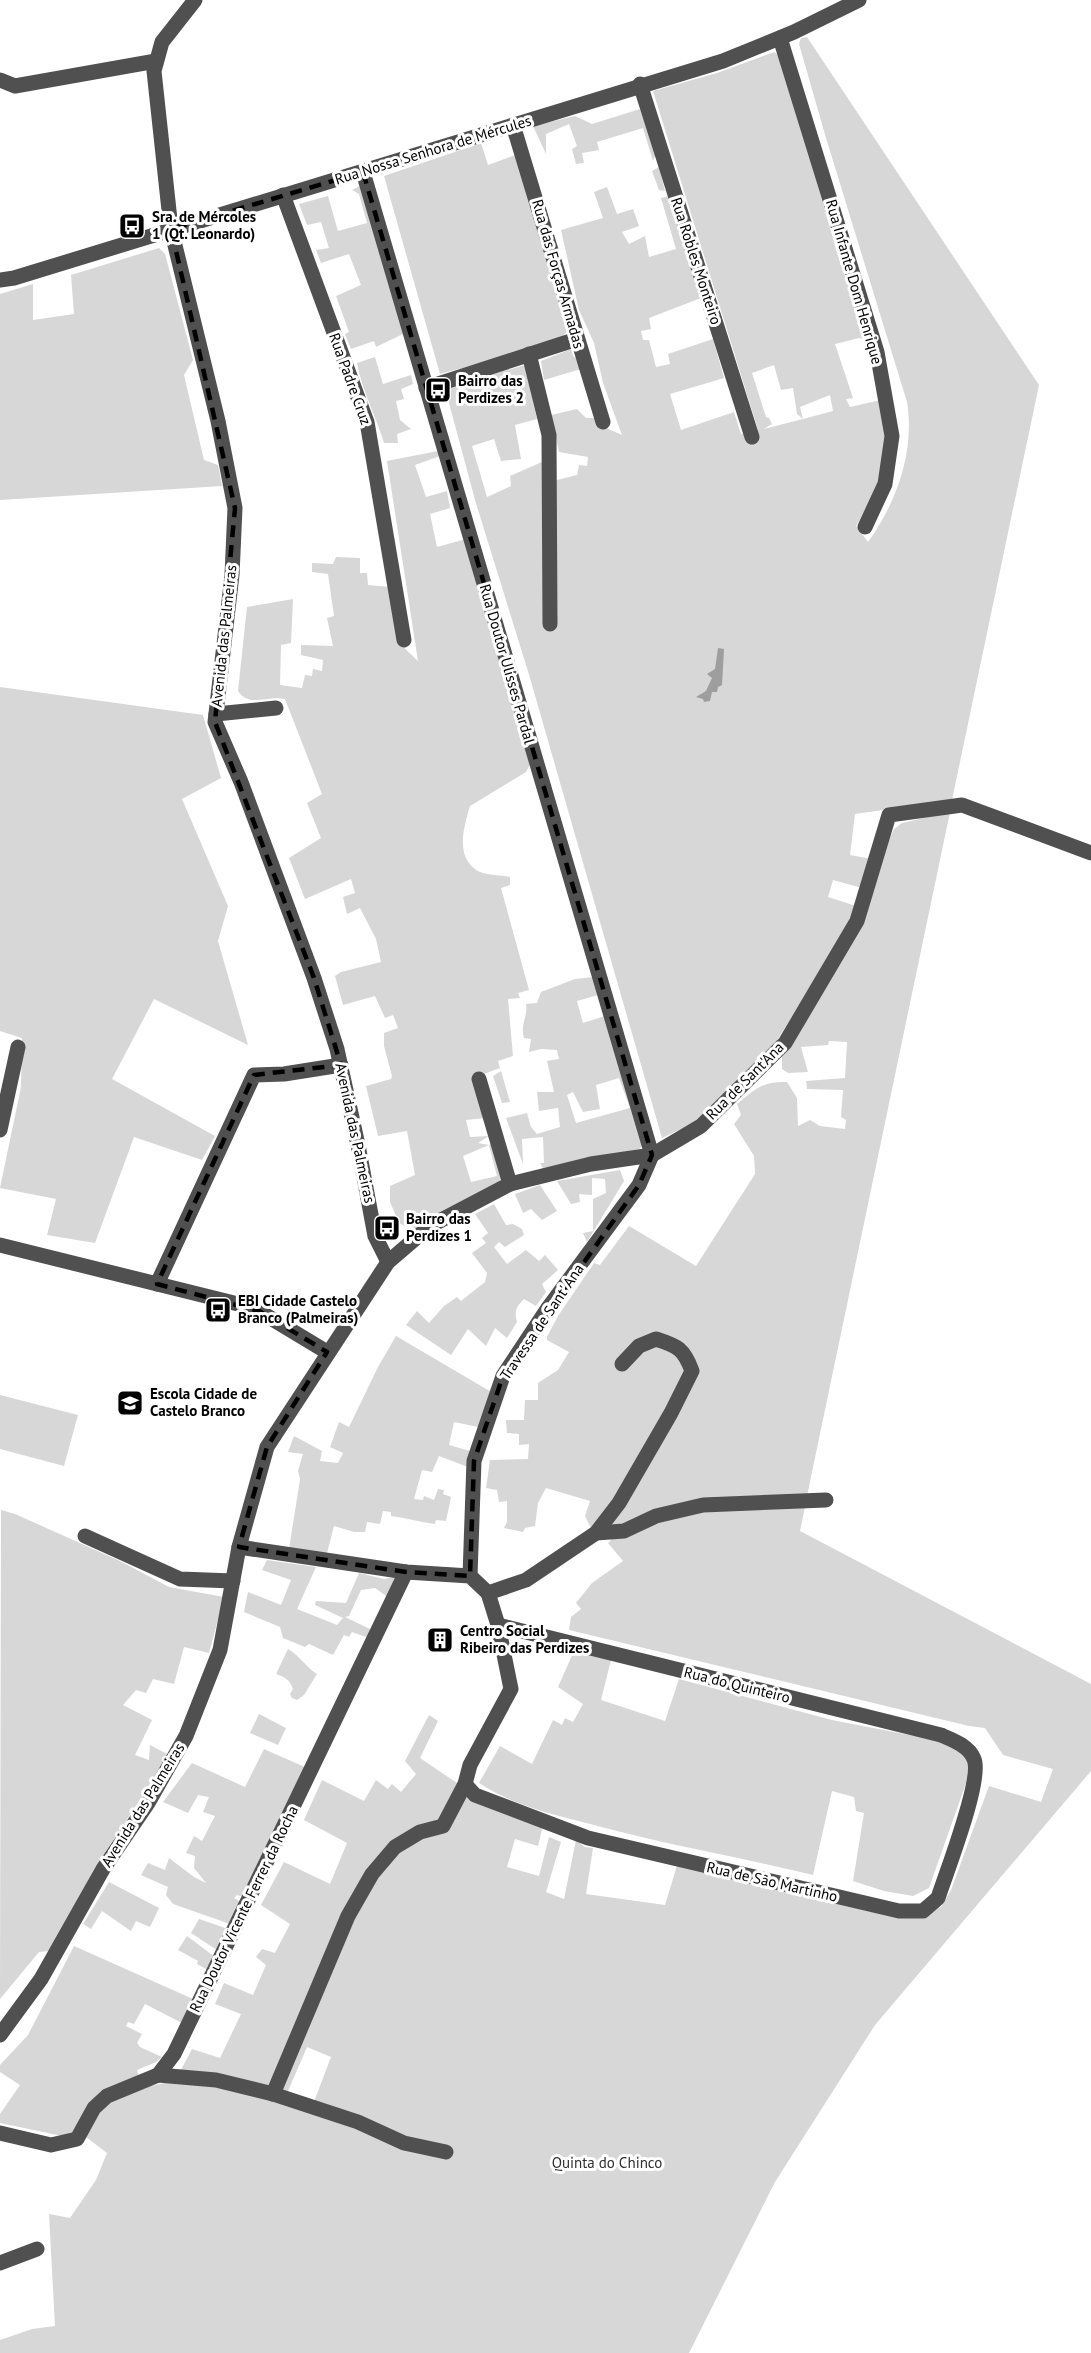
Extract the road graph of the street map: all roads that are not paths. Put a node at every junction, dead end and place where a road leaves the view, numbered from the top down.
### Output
1 (195, 0) edge
2 (859, 0) edge
3 (780, 38) junction
4 (156, 61) junction
5 (0, 80) edge
6 (640, 84) junction
7 (513, 125) junction
8 (363, 172) junction
9 (283, 195) junction
10 (171, 229) junction
11 (0, 280) edge
12 (577, 339) junction
13 (529, 354) junction
14 (426, 388) junction
15 (603, 422) dead end
16 (752, 437) dead end
17 (865, 527) dead end
18 (550, 624) dead end
19 (404, 640) dead end
20 (276, 708) dead end
21 (216, 714) junction
22 (1091, 853) edge
23 (18, 1047) dead end
24 (341, 1065) junction
25 (479, 1079) dead end
26 (0, 1130) edge
27 (652, 1155) junction
28 (510, 1184) junction
29 (0, 1245) edge
30 (388, 1262) junction
31 (157, 1284) junction
32 (327, 1352) junction
33 (622, 1364) dead end
34 (826, 1500) dead end
35 (596, 1533) junction
36 (85, 1536) dead end
37 (239, 1547) junction
38 (406, 1572) junction
39 (470, 1576) junction
40 (232, 1581) junction
41 (488, 1593) junction
42 (498, 1625) junction
43 (970, 1754) joint
44 (465, 1784) junction
45 (0, 2034) edge
46 (158, 2074) junction
47 (273, 2094) junction
48 (0, 2133) edge
49 (446, 2152) dead end
50 (37, 2249) dead end
51 (0, 2263) edge

1 - 4 street
2 - 3 street, Rua Nossa Senhora de Mércules
3 - 6 street, Rua Nossa Senhora de Mércules
3 - 17 street, Rua Infante Dom Henrique
4 - 5 street
4 - 10 street, Avenida das Palmeiras
6 - 7 street, Rua Nossa Senhora de Mércules
6 - 16 street, Rua Robles Monteiro
7 - 8 street, Rua Nossa Senhora de Mércules
7 - 12 street, Rua das Forças Armadas
8 - 9 street, Rua Nossa Senhora de Mércules
8 - 14 street, Rua Doutor Ulisses Pardal
9 - 10 street, Rua Nossa Senhora de Mércules
9 - 19 street, Rua Padre Cruz
10 - 11 street, Rua Nossa Senhora de Mércules
10 - 21 street, Avenida das Palmeiras
12 - 13 street
12 - 15 street, Rua das Forças Armadas
13 - 14 street
13 - 18 street
14 - 27 street, Rua Doutor Ulisses Pardal
20 - 21 street
21 - 24 street, Avenida das Palmeiras
22 - 27 street, Rua de Sant'Ana
23 - 26 street
24 - 30 street, Avenida das Palmeiras
24 - 31 street
25 - 28 street
27 - 28 street, Rua de Sant'Ana
27 - 39 street, Travessa de Sant' Ana
28 - 30 street, Rua de Sant'Ana
29 - 31 street
30 - 32 street, Avenida das Palmeiras
31 - 32 street
32 - 37 street, Avenida das Palmeiras
33 - 35 street
34 - 35 street
35 - 41 street
36 - 40 street
37 - 38 street
37 - 40 street, Avenida das Palmeiras
38 - 39 street
38 - 46 street, Rua Doutor Vicente Ferrer da Rocha
39 - 41 street
40 - 45 street, Avenida das Palmeiras
41 - 42 street
42 - 43 street, Rua do Quinteiro
42 - 44 street
43 - 44 street, Rua de São Martinho
44 - 47 street
46 - 47 street
46 - 48 street, Rua Doutor Vicente Ferrer da Rocha
47 - 49 street
50 - 51 street

